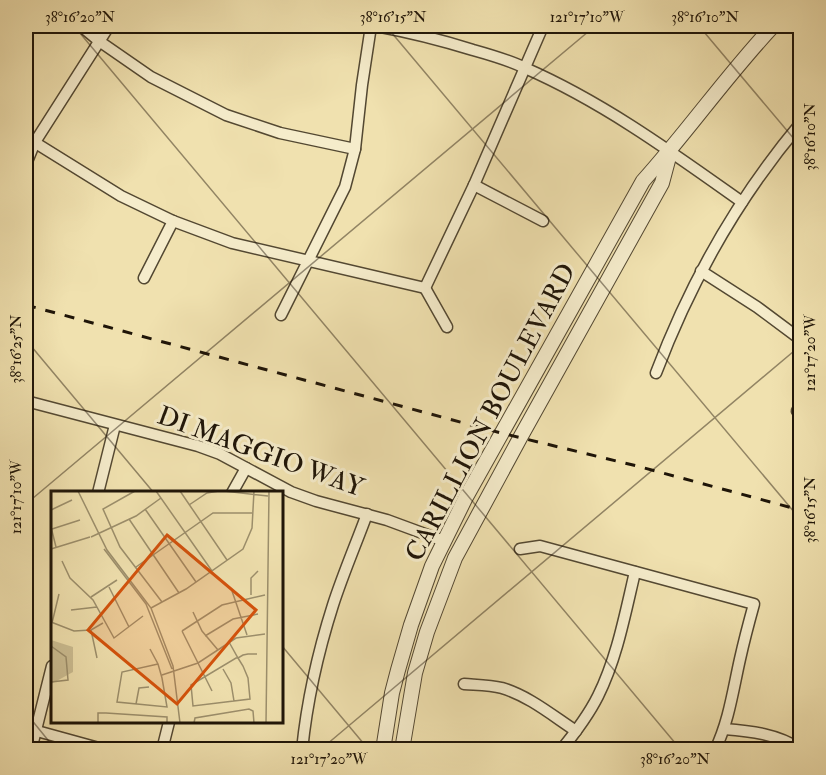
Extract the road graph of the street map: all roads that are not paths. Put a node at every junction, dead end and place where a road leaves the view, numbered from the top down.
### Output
1 (81, 26) edge
2 (109, 26) edge
3 (371, 26) edge
4 (376, 26) edge
5 (543, 26) edge
6 (773, 26) edge
7 (99, 41) junction
8 (525, 67) junction
9 (801, 124) edge
10 (30, 140) edge
11 (355, 149) junction
12 (670, 151) junction
13 (26, 164) edge
14 (474, 185) junction
15 (742, 202) junction
16 (543, 220) dead end
17 (173, 221) junction
18 (308, 260) junction
19 (701, 271) junction
20 (144, 278) dead end
21 (425, 288) junction
22 (281, 315) dead end
23 (447, 327) dead end
24 (801, 339) edge
25 (656, 373) dead end
26 (26, 400) edge
27 (116, 425) junction
28 (246, 468) junction
29 (99, 491) edge
30 (233, 491) edge
31 (367, 514) junction
32 (444, 541) junction
33 (520, 549) dead end
34 (635, 572) junction
35 (51, 669) edge
36 (464, 684) dead end
37 (169, 724) edge
38 (724, 729) junction
39 (31, 730) edge
40 (576, 731) junction
41 (801, 749) edge
42 (31, 750) edge
43 (106, 750) edge
44 (162, 750) edge
45 (302, 750) edge
46 (383, 750) edge
47 (402, 750) edge
48 (561, 750) edge
49 (715, 750) edge

1 - 7 street
2 - 7 street
3 - 11 street
4 - 8 street
5 - 8 street
6 - 12 street, CARILLION BOULEVARD
7 - 10 street
7 - 11 street
8 - 12 street
8 - 14 street
9 - 15 street
10 - 13 street
10 - 17 street
11 - 18 street
12 - 15 street
12 - 32 street, CARILLION BOULEVARD
12 - 47 street, CARILLION BOULEVARD
14 - 16 street
14 - 21 street
15 - 19 street
17 - 18 street
17 - 20 street
18 - 21 street
18 - 22 street
19 - 24 street
19 - 25 street
21 - 23 street
26 - 27 street, DI MAGGIO WAY
27 - 28 street, DI MAGGIO WAY
27 - 29 street
28 - 30 street
28 - 31 street, DI MAGGIO WAY
31 - 32 street, DI MAGGIO WAY
31 - 45 street
32 - 46 street, CARILLION BOULEVARD
33 - 34 street
34 - 38 street
34 - 40 street
35 - 39 street
36 - 40 street
37 - 44 street
38 - 41 street
38 - 49 street
39 - 42 street
39 - 43 street
40 - 48 street

